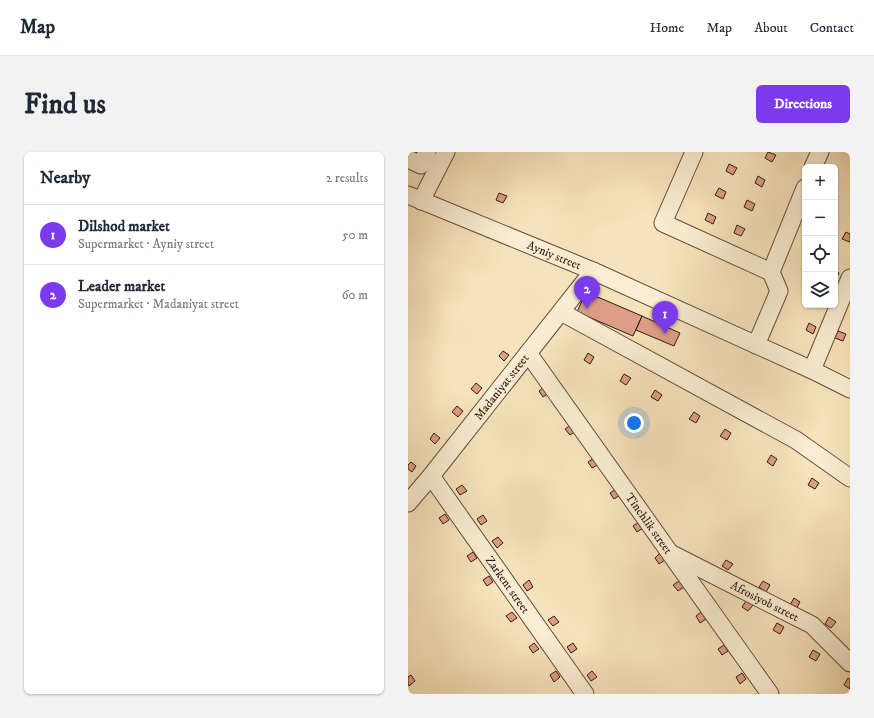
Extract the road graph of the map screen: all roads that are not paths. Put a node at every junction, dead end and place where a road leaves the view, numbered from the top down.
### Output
1 (427, 152) edge
2 (446, 152) edge
3 (694, 152) edge
4 (820, 152) edge
5 (408, 159) edge
6 (815, 164) edge
7 (802, 195) edge
8 (415, 198) edge
9 (593, 271) junction
10 (771, 272) junction
11 (850, 278) edge
12 (561, 312) junction
13 (756, 345) junction
14 (528, 353) junction
15 (812, 370) junction
16 (850, 389) edge
17 (431, 476) junction
18 (850, 478) edge
19 (408, 503) edge
20 (670, 553) junction
21 (850, 663) edge
22 (585, 694) edge
23 (770, 694) edge

1 - 5 street
2 - 8 street
3 - 10 street
4 - 6 street
7 - 10 street
8 - 9 street, Ayniy street
9 - 12 street, Madaniyat street
9 - 13 street, Ayniy street
10 - 13 street
11 - 15 street
12 - 14 street, Madaniyat street
12 - 18 street
13 - 15 street, Ayniy street
14 - 17 street, Madaniyat street
14 - 20 street, Tinchlik street
15 - 16 street, Ayniy street
17 - 19 street, Madaniyat street
17 - 22 street, Zarkent street
20 - 21 street, Afrosiyob street
20 - 23 street, Tinchlik street

